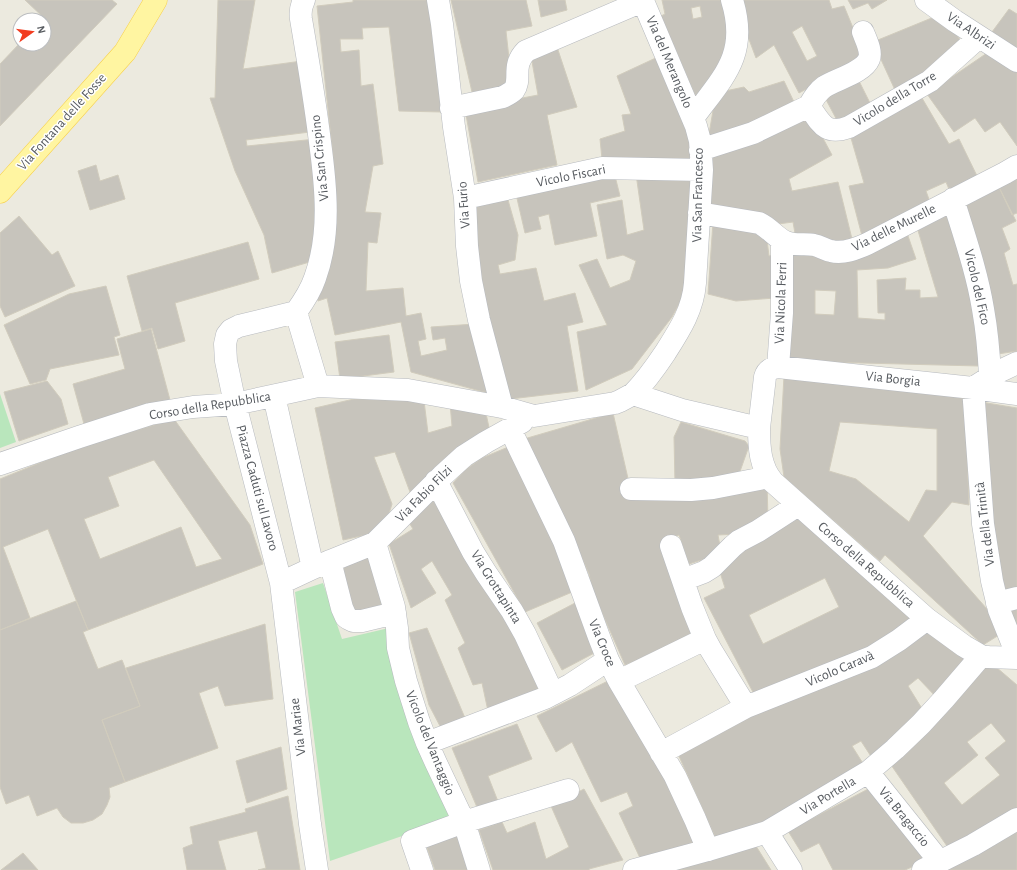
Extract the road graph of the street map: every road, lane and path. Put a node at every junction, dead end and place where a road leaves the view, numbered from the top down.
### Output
1 (136, 0) edge
2 (156, 0) edge
3 (304, 0) edge
4 (438, 0) edge
5 (732, 0) edge
6 (926, 0) edge
7 (643, 1) edge
8 (863, 32) dead end
9 (979, 36) junction
10 (125, 52) junction
11 (1017, 61) edge
12 (809, 106) junction
13 (451, 108) junction
14 (693, 118) junction
15 (701, 160) junction
16 (1017, 166) edge
17 (0, 192) edge
18 (465, 198) junction
19 (953, 199) junction
20 (699, 213) junction
21 (782, 240) junction
22 (296, 312) junction
23 (1017, 363) edge
24 (774, 368) junction
25 (982, 382) junction
26 (318, 386) junction
27 (1017, 394) edge
28 (274, 396) junction
29 (624, 399) junction
30 (235, 404) junction
31 (502, 407) junction
32 (534, 416) junction
33 (510, 428) junction
34 (759, 428) junction
35 (0, 464) edge
36 (768, 477) junction
37 (436, 482) junction
38 (631, 490) dead end
39 (798, 505) junction
40 (375, 542) junction
41 (670, 546) dead end
42 (321, 564) junction
43 (683, 580) junction
44 (282, 583) junction
45 (1007, 600) edge
46 (395, 613) junction
47 (927, 619) junction
48 (706, 638) junction
49 (981, 656) junction
50 (1017, 656) edge
51 (608, 660) junction
52 (619, 681) junction
53 (553, 694) junction
54 (746, 707) junction
55 (427, 743) junction
56 (661, 753) junction
57 (868, 772) junction
58 (568, 790) dead end
59 (1017, 819) edge
60 (464, 822) junction
61 (767, 832) junction
62 (708, 850) junction
63 (931, 866) edge
64 (317, 870) edge
65 (422, 870) edge
66 (479, 870) edge
67 (634, 870) edge
68 (791, 870) edge

1 - 10 main road, Via Fontana delle Fosse
2 - 10 main road, Via Fontana delle Fosse
3 - 22 street, Via San Crispino
4 - 13 street, Via Furio
5 - 14 street
6 - 9 street, Via Albrizi
7 - 13 street, Via del Merangolo
7 - 14 street, Via del Merangolo
8 - 12 street
9 - 11 street, Via Albrizi
9 - 12 street, Vicolo della Torre
10 - 17 main road, Via Fontana delle Fosse
12 - 15 street
13 - 18 street, Via Furio
14 - 15 street, Via San Francesco
15 - 18 street, Vicolo Fiscari
15 - 20 street, Via San Francesco
16 - 19 street, Via delle Murelle
18 - 31 street, Via Furio
19 - 21 street, Via delle Murelle
19 - 25 street, Vicolo del Fico
20 - 21 street, Via delle Murelle
20 - 29 street, Via San Francesco
21 - 24 street, Via Nicola Ferri
22 - 26 street
22 - 30 street, Piazza Caduti sul Lavoro
23 - 25 street
24 - 25 street, Via Borgia
24 - 34 street, Via Nicola Ferri
25 - 27 street, Via Borgia
25 - 45 street, Via della Trinità
26 - 28 street, Corso della Repubblica
26 - 31 street, Corso della Repubblica
28 - 30 street, Corso della Repubblica
28 - 42 street
29 - 32 street, Corso della Repubblica
29 - 34 street
30 - 35 street, Corso della Repubblica
30 - 44 street, Piazza Caduti sul Lavoro
31 - 32 street, Corso della Repubblica
32 - 33 street, Via Fabio Filzi
33 - 37 street, Via Fabio Filzi
33 - 51 street, Via Croce
34 - 36 street, Corso della Repubblica
36 - 38 street
36 - 39 street, Corso della Repubblica
37 - 40 street, Via Fabio Filzi
37 - 53 street, Via Grottapinta
39 - 43 street
39 - 47 street, Corso della Repubblica
40 - 42 street, Via Fabio Filzi
40 - 46 street, Vicolo del Vantaggio
41 - 43 street
42 - 44 street
42 - 46 street
43 - 48 street
44 - 64 street, Via Mariae
45 - 50 street, Via della Trinità
46 - 55 street, Vicolo del Vantaggio
47 - 49 street, Corso della Repubblica
47 - 54 street, Vicolo Caravà
48 - 52 street
48 - 54 street
49 - 50 street, Corso della Repubblica
49 - 57 street, Via Portella
51 - 52 street, Via Croce
51 - 53 street
52 - 56 street, Via Croce
53 - 55 street
54 - 56 street, Vicolo Caravà
55 - 60 street, Vicolo del Vantaggio
56 - 62 street, Via Croce
57 - 61 street, Via Portella
57 - 63 street, Via Bragaccio
58 - 60 street
59 - 63 street
60 - 65 street
60 - 66 street, Vicolo del Vantaggio
61 - 62 street, Via Portella
61 - 68 street
62 - 67 street, Via Portella

